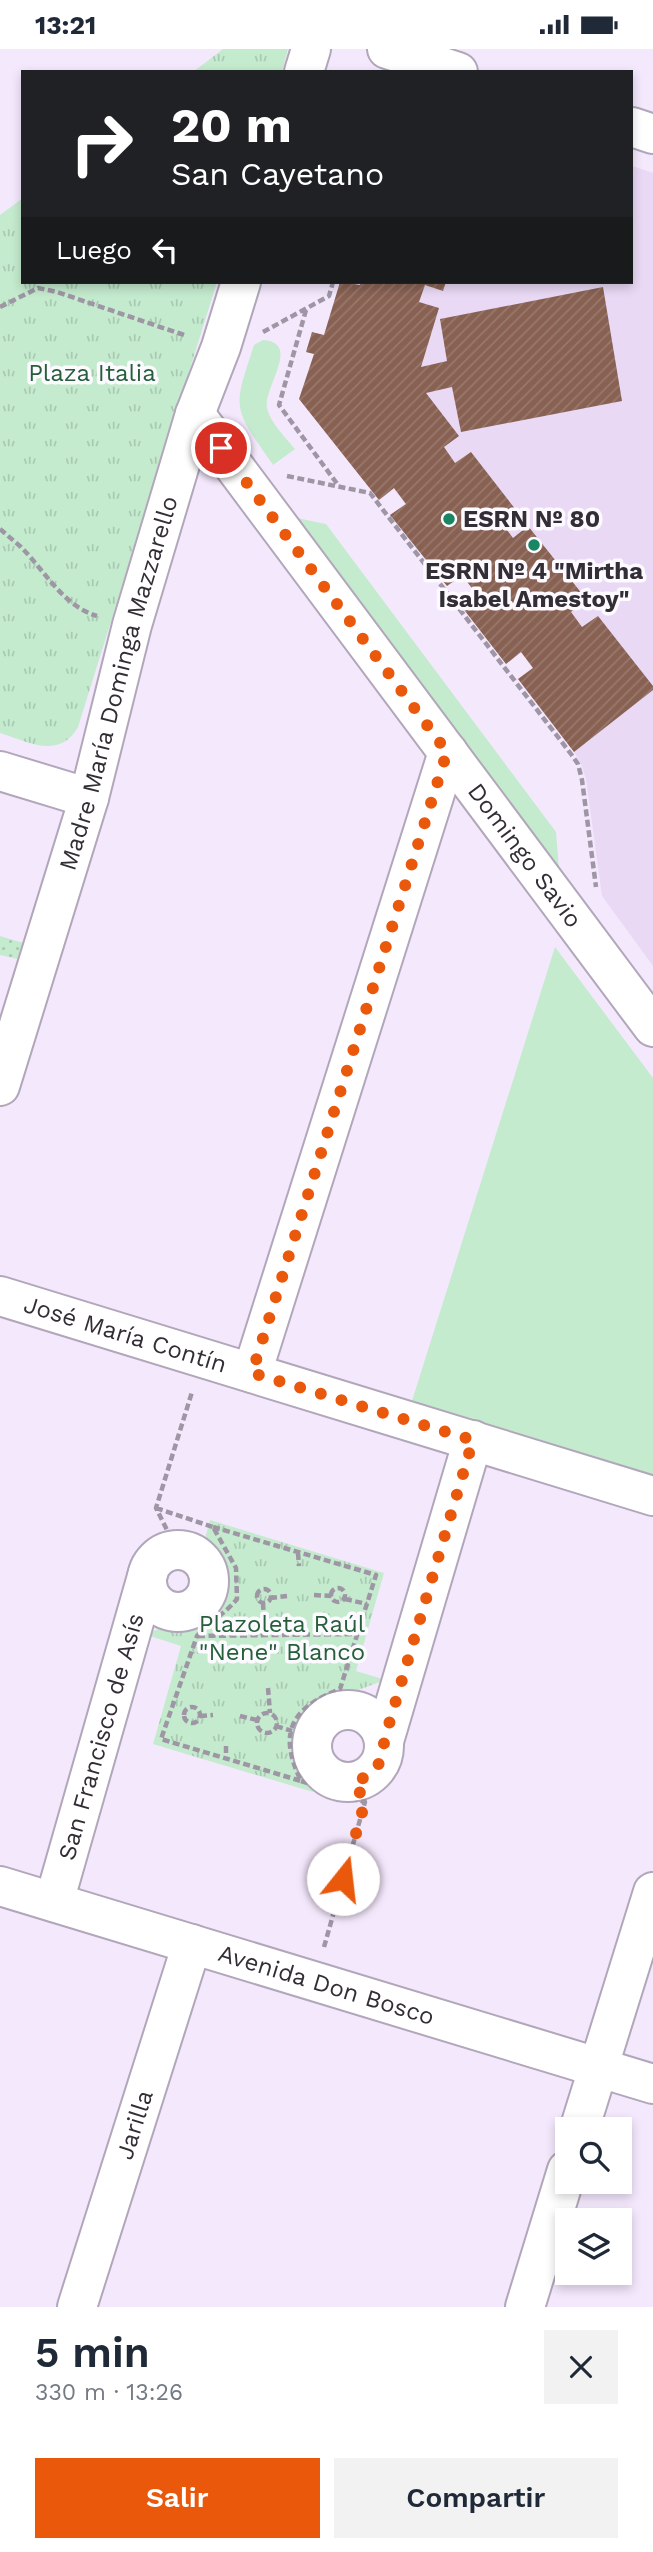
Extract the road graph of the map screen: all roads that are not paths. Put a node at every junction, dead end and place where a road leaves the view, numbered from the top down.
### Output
1 (311, 49) edge
2 (387, 49) edge
3 (305, 70) edge
4 (452, 70) edge
5 (633, 127) edge
6 (653, 134) edge
7 (240, 284) edge
8 (195, 414) junction
9 (447, 752) junction
10 (0, 771) edge
11 (89, 798) junction
12 (653, 1027) edge
13 (0, 1086) edge
14 (0, 1296) edge
15 (252, 1373) junction
16 (473, 1440) junction
17 (653, 1496) edge
18 (162, 1561) road end
19 (384, 1741) junction
20 (0, 1886) edge
21 (653, 1892) edge
22 (54, 1902) junction
23 (192, 1944) junction
24 (598, 2068) junction
25 (653, 2084) edge
26 (583, 2117) edge
27 (560, 2194) edge
28 (77, 2307) edge
29 (525, 2307) edge

1 - 3 street
2 - 4 street
5 - 6 street
7 - 8 street, Madre María Dominga Mazzarello
8 - 9 street, Domingo Savio
8 - 11 street, Madre María Dominga Mazzarello
9 - 12 street, Domingo Savio
9 - 15 street
10 - 11 street
11 - 13 street, Madre María Dominga Mazzarello
14 - 15 street, José María Contín
15 - 16 street, José María Contín
16 - 17 street, José María Contín
16 - 19 street
18 - 22 street, San Francisco de Asís
19 - 19 street
20 - 22 street, Avenida Don Bosco
21 - 24 street
22 - 23 street, Avenida Don Bosco
23 - 24 street, Avenida Don Bosco
23 - 28 street, Jarilla
24 - 25 street, Avenida Don Bosco
24 - 26 street
27 - 29 street

